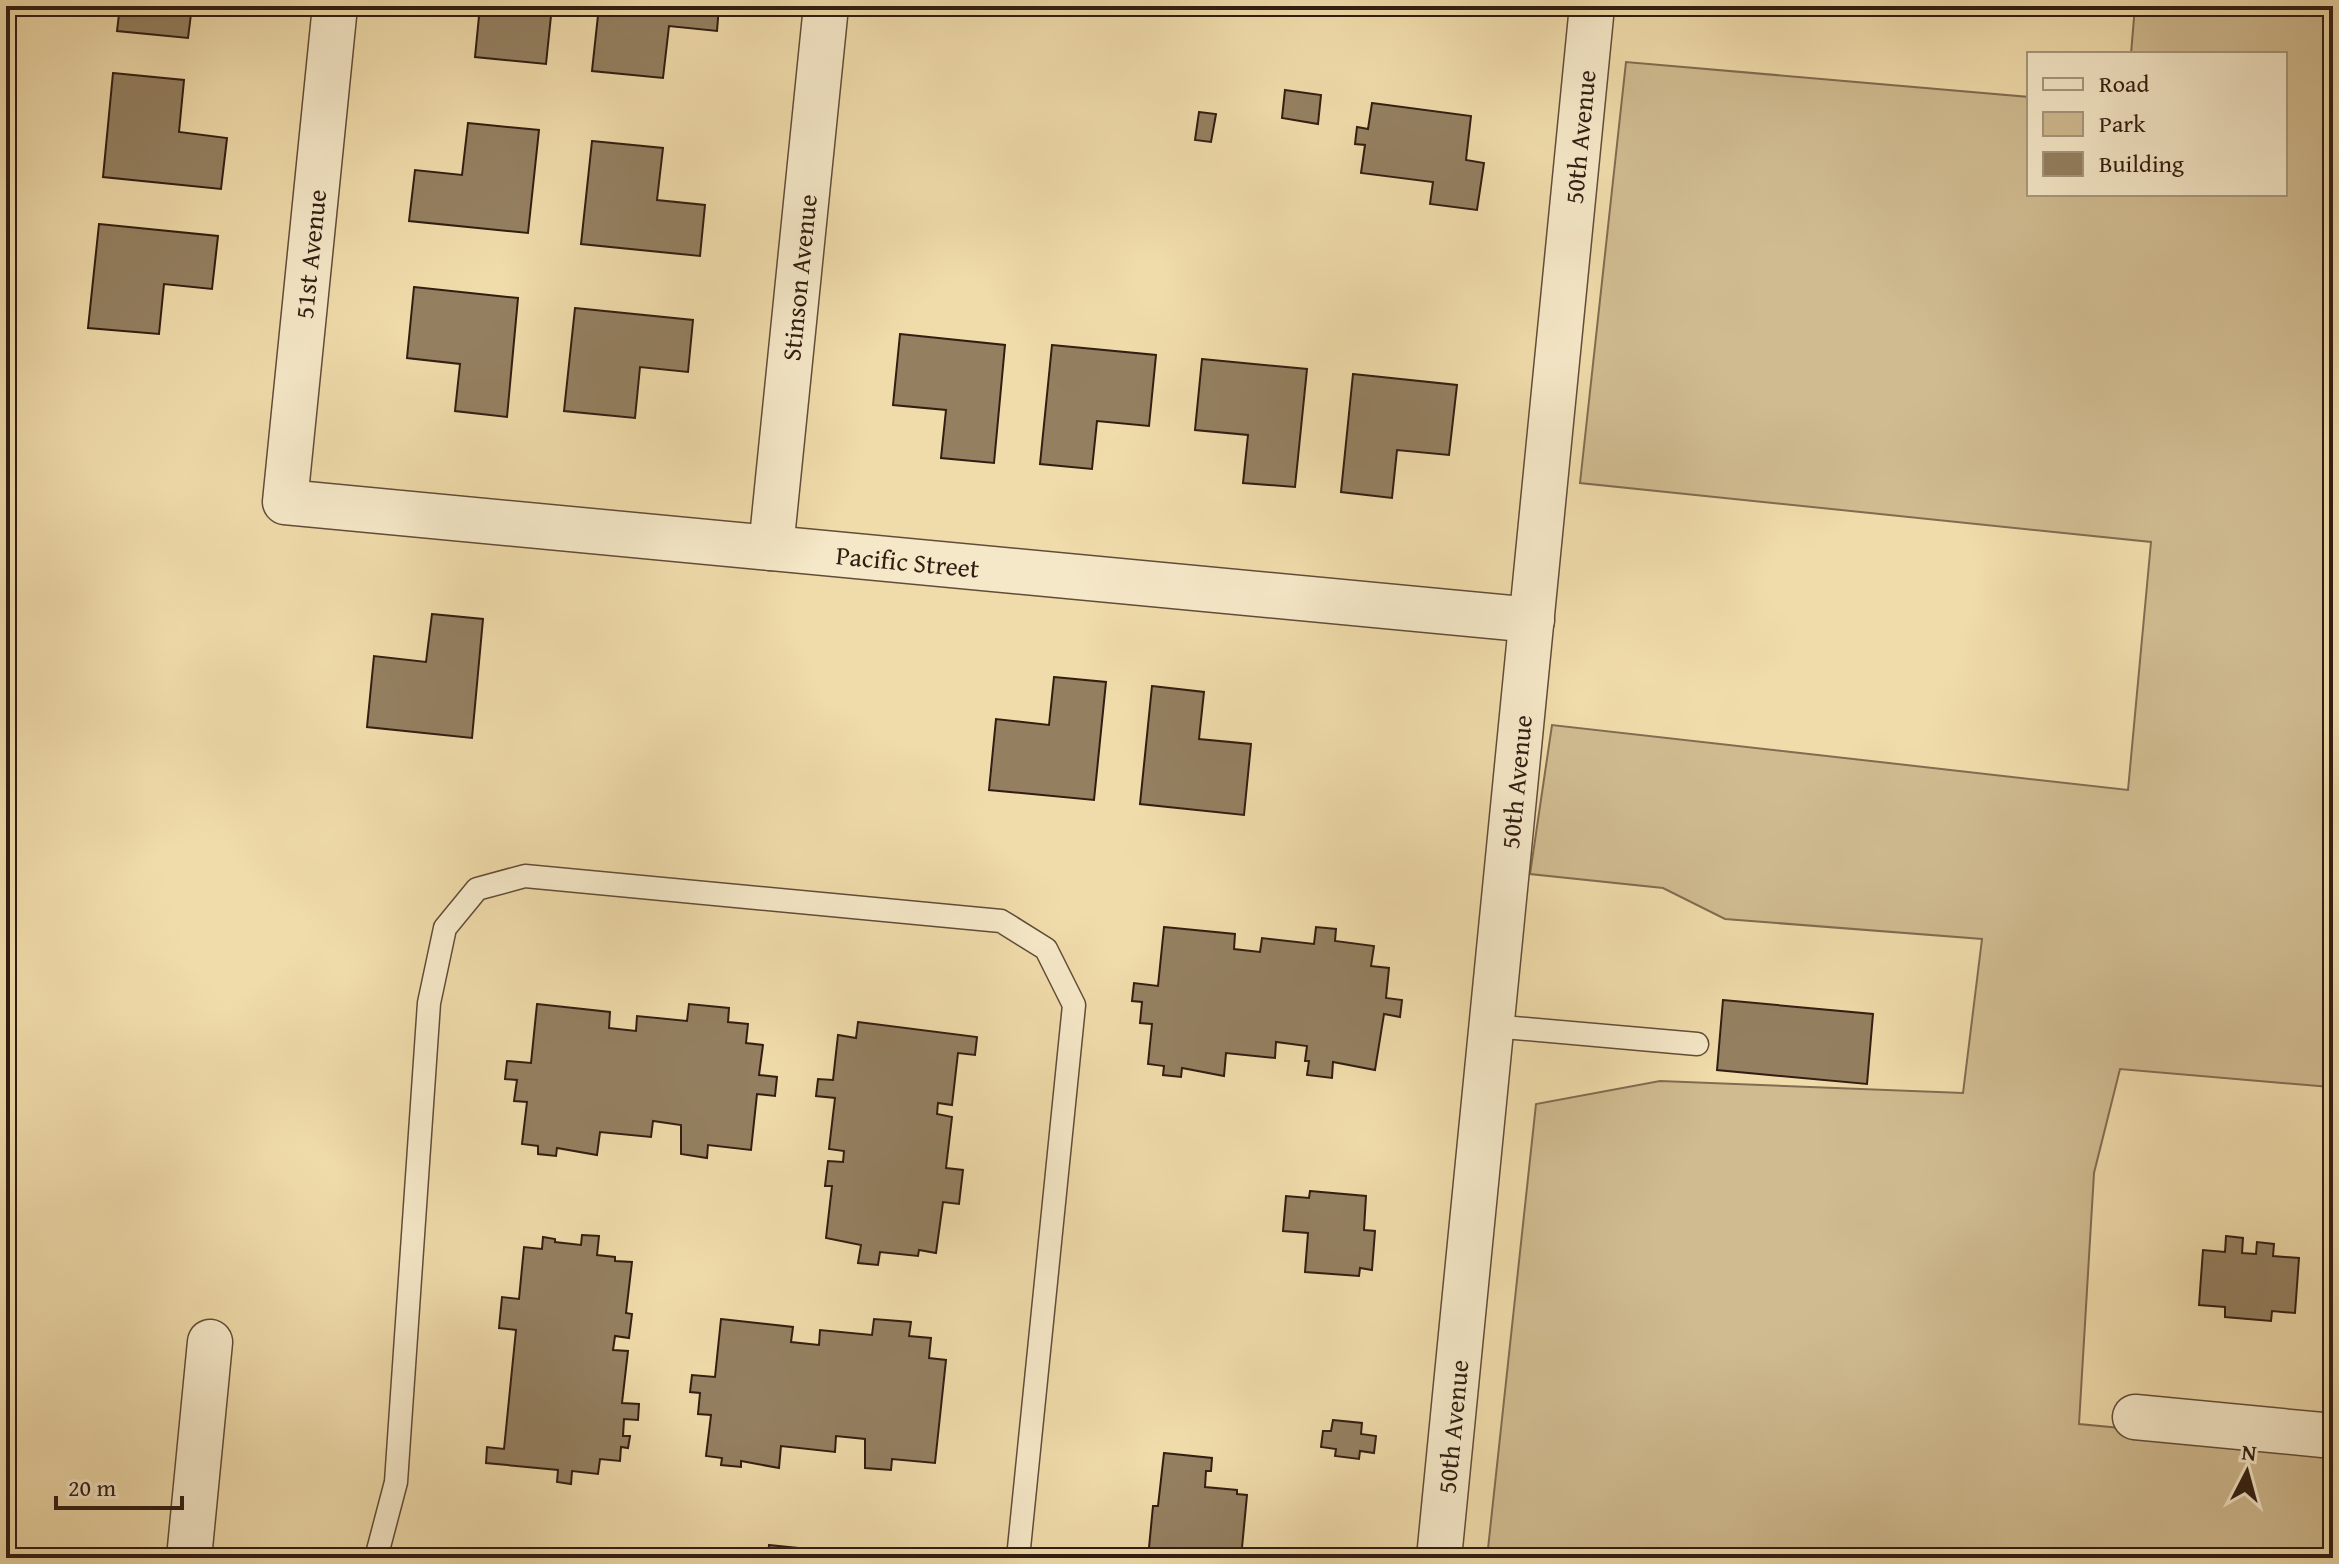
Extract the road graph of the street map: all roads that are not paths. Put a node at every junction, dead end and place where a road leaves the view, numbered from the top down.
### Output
1 (335, 6) edge
2 (826, 6) edge
3 (1592, 6) edge
4 (285, 502) joint
5 (771, 548) junction
6 (1532, 620) junction
7 (1492, 1026) junction
8 (1697, 1044) dead end
9 (210, 1342) dead end
10 (2135, 1417) dead end
11 (2333, 1436) edge
12 (189, 1558) edge
13 (376, 1558) edge
14 (1018, 1558) edge
15 (1439, 1558) edge

1 - 4 street, 51st Avenue
2 - 5 street, Stinson Avenue
3 - 6 street, 50th Avenue
4 - 5 street, Pacific Street
5 - 6 street, Pacific Street
6 - 7 street, 50th Avenue
7 - 8 lane
7 - 15 street, 50th Avenue
9 - 12 street
10 - 11 street
13 - 14 lane

